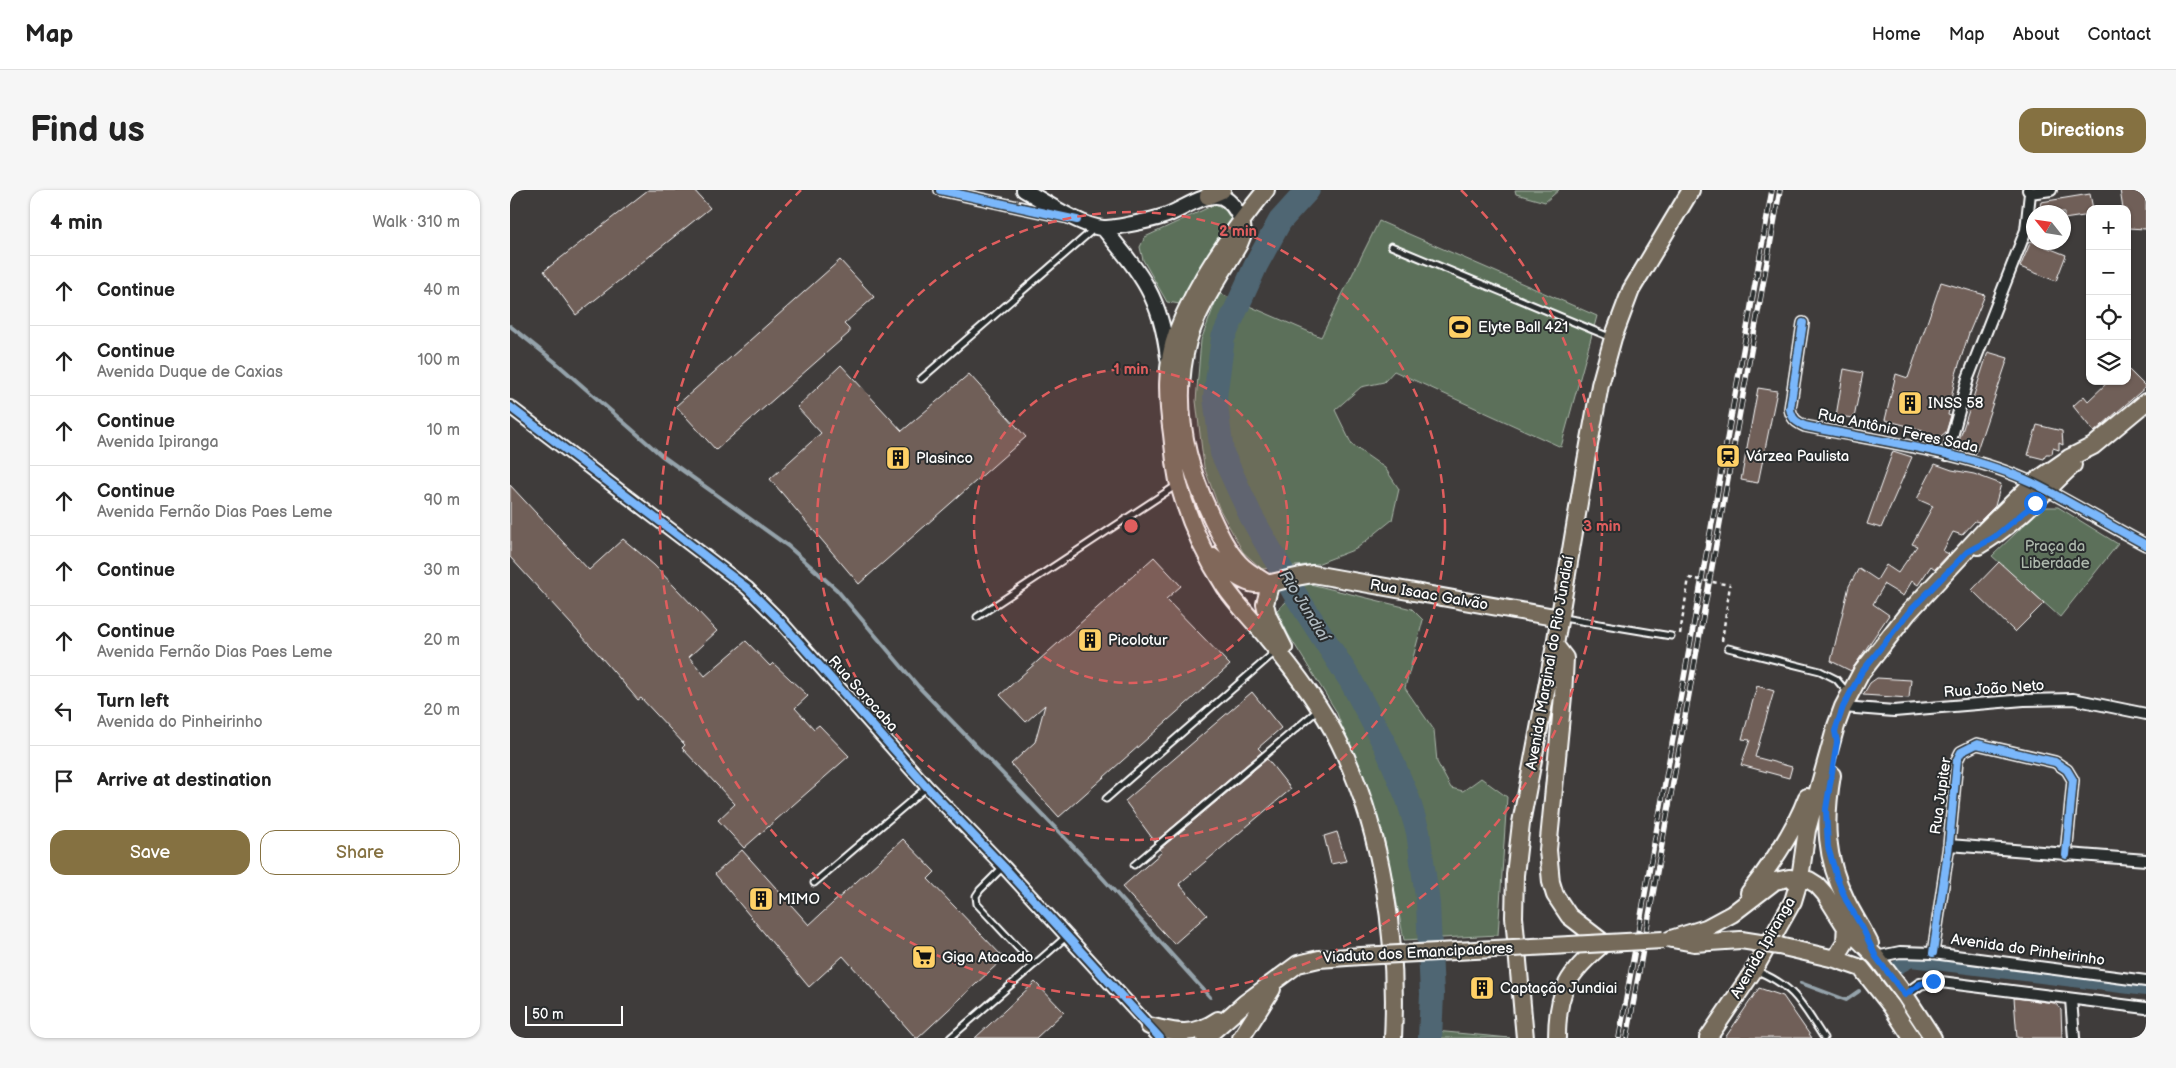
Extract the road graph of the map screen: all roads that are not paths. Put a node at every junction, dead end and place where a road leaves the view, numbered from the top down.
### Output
1 (940, 190) edge
2 (1024, 190) edge
3 (1266, 190) edge
4 (1691, 190) edge
5 (2051, 190) edge
6 (2029, 192) edge
7 (1208, 194) edge
8 (1078, 220) junction
9 (1241, 220) junction
10 (1100, 227) junction
11 (1391, 246) dead end
12 (1803, 323) dead end
13 (1613, 338) junction
14 (1169, 367) junction
15 (921, 379) dead end
16 (2146, 402) edge
17 (510, 407) edge
18 (1947, 455) junction
19 (1179, 484) junction
20 (2039, 487) junction
21 (1199, 541) junction
22 (2146, 545) edge
23 (1274, 583) junction
24 (977, 617) dead end
25 (1560, 618) junction
26 (1671, 636) dead end
27 (1555, 645) junction
28 (1728, 648) dead end
29 (1277, 650) junction
30 (1294, 670) junction
31 (1846, 700) junction
32 (1320, 709) junction
33 (2146, 714) edge
34 (1835, 731) junction
35 (927, 788) junction
36 (1106, 799) dead end
37 (1948, 844) junction
38 (2066, 855) junction
39 (2146, 860) edge
40 (1134, 865) dead end
41 (1004, 867) junction
42 (1800, 878) junction
43 (814, 883) dead end
44 (1846, 900) junction
45 (1732, 914) junction
46 (1845, 926) junction
47 (1068, 936) junction
48 (1667, 939) junction
49 (1604, 943) junction
50 (1933, 953) junction
51 (1876, 957) junction
52 (1835, 959) junction
53 (1034, 965) junction
54 (1754, 970) junction
55 (1282, 974) junction
56 (2146, 981) edge
57 (1905, 995) junction
58 (2071, 999) junction
59 (1245, 1002) junction
60 (2146, 1008) edge
61 (1155, 1032) edge
62 (950, 1038) edge
63 (1205, 1038) edge
64 (1241, 1038) edge
65 (1393, 1038) edge
66 (1526, 1038) edge
67 (1557, 1038) edge
68 (1708, 1038) edge
69 (1824, 1038) edge
70 (1912, 1038) edge
71 (1933, 1038) edge
72 (2074, 1038) edge

1 - 8 street
2 - 8 main road
3 - 9 main road
4 - 13 main road, Avenida Marginal do Rio Jundiaí
5 - 6 street
6 - 18 street
7 - 9 main road
7 - 10 main road
8 - 10 main road
9 - 14 main road
9 - 23 main road
10 - 14 main road
10 - 15 lane
11 - 13 lane
12 - 18 street, Rua Antônio Feres Sada
13 - 25 main road, Avenida Marginal do Rio Jundiaí
14 - 19 main road
16 - 20 main road, Avenida Ipiranga
17 - 35 street, Rua Sorocaba
18 - 20 street, Rua Antônio Feres Sada
19 - 21 main road
19 - 24 lane
20 - 22 street, Rua Antônio Feres Sada
20 - 31 main road, Avenida Ipiranga
21 - 23 main road
21 - 29 main road
23 - 25 main road, Rua Isaac Galvão
23 - 30 main road
25 - 26 lane
25 - 27 main road, Avenida Marginal do Rio Jundiaí
27 - 49 main road
27 - 66 main road, Avenida Marginal do Rio Jundiaí
28 - 31 lane
29 - 30 main road
29 - 36 lane
30 - 32 main road
31 - 33 street, Rua João Neto
31 - 34 main road, Avenida Ipiranga
32 - 40 lane
32 - 65 main road
34 - 42 main road, Avenida Ipiranga
34 - 44 main road
34 - 45 main road
35 - 41 street, Rua Sorocaba
35 - 43 lane
37 - 38 street
37 - 38 street, Rua Jupiter
37 - 50 street, Rua Jupiter
38 - 39 street
41 - 47 street, Rua Sorocaba
41 - 53 lane
42 - 45 main road
42 - 46 main road
42 - 54 main road, Avenida Ipiranga
44 - 46 main road
44 - 51 main road
45 - 48 main road
46 - 51 main road
46 - 52 main road
47 - 53 lane
47 - 61 street, Rua Sorocaba
48 - 49 main road, Viaduto dos Emancipadores, bridge
48 - 52 main road, bridge
49 - 55 main road, Viaduto dos Emancipadores, bridge
49 - 67 main road
50 - 51 street, Avenida do Pinheirinho
50 - 56 street, Avenida do Pinheirinho
51 - 57 main road
52 - 70 main road
53 - 62 lane
54 - 68 main road, Avenida Ipiranga
54 - 69 lane
55 - 59 main road, Viaduto dos Emancipadores
55 - 64 main road
57 - 58 street
57 - 71 main road
58 - 60 street
58 - 72 street
59 - 61 main road
59 - 63 main road

